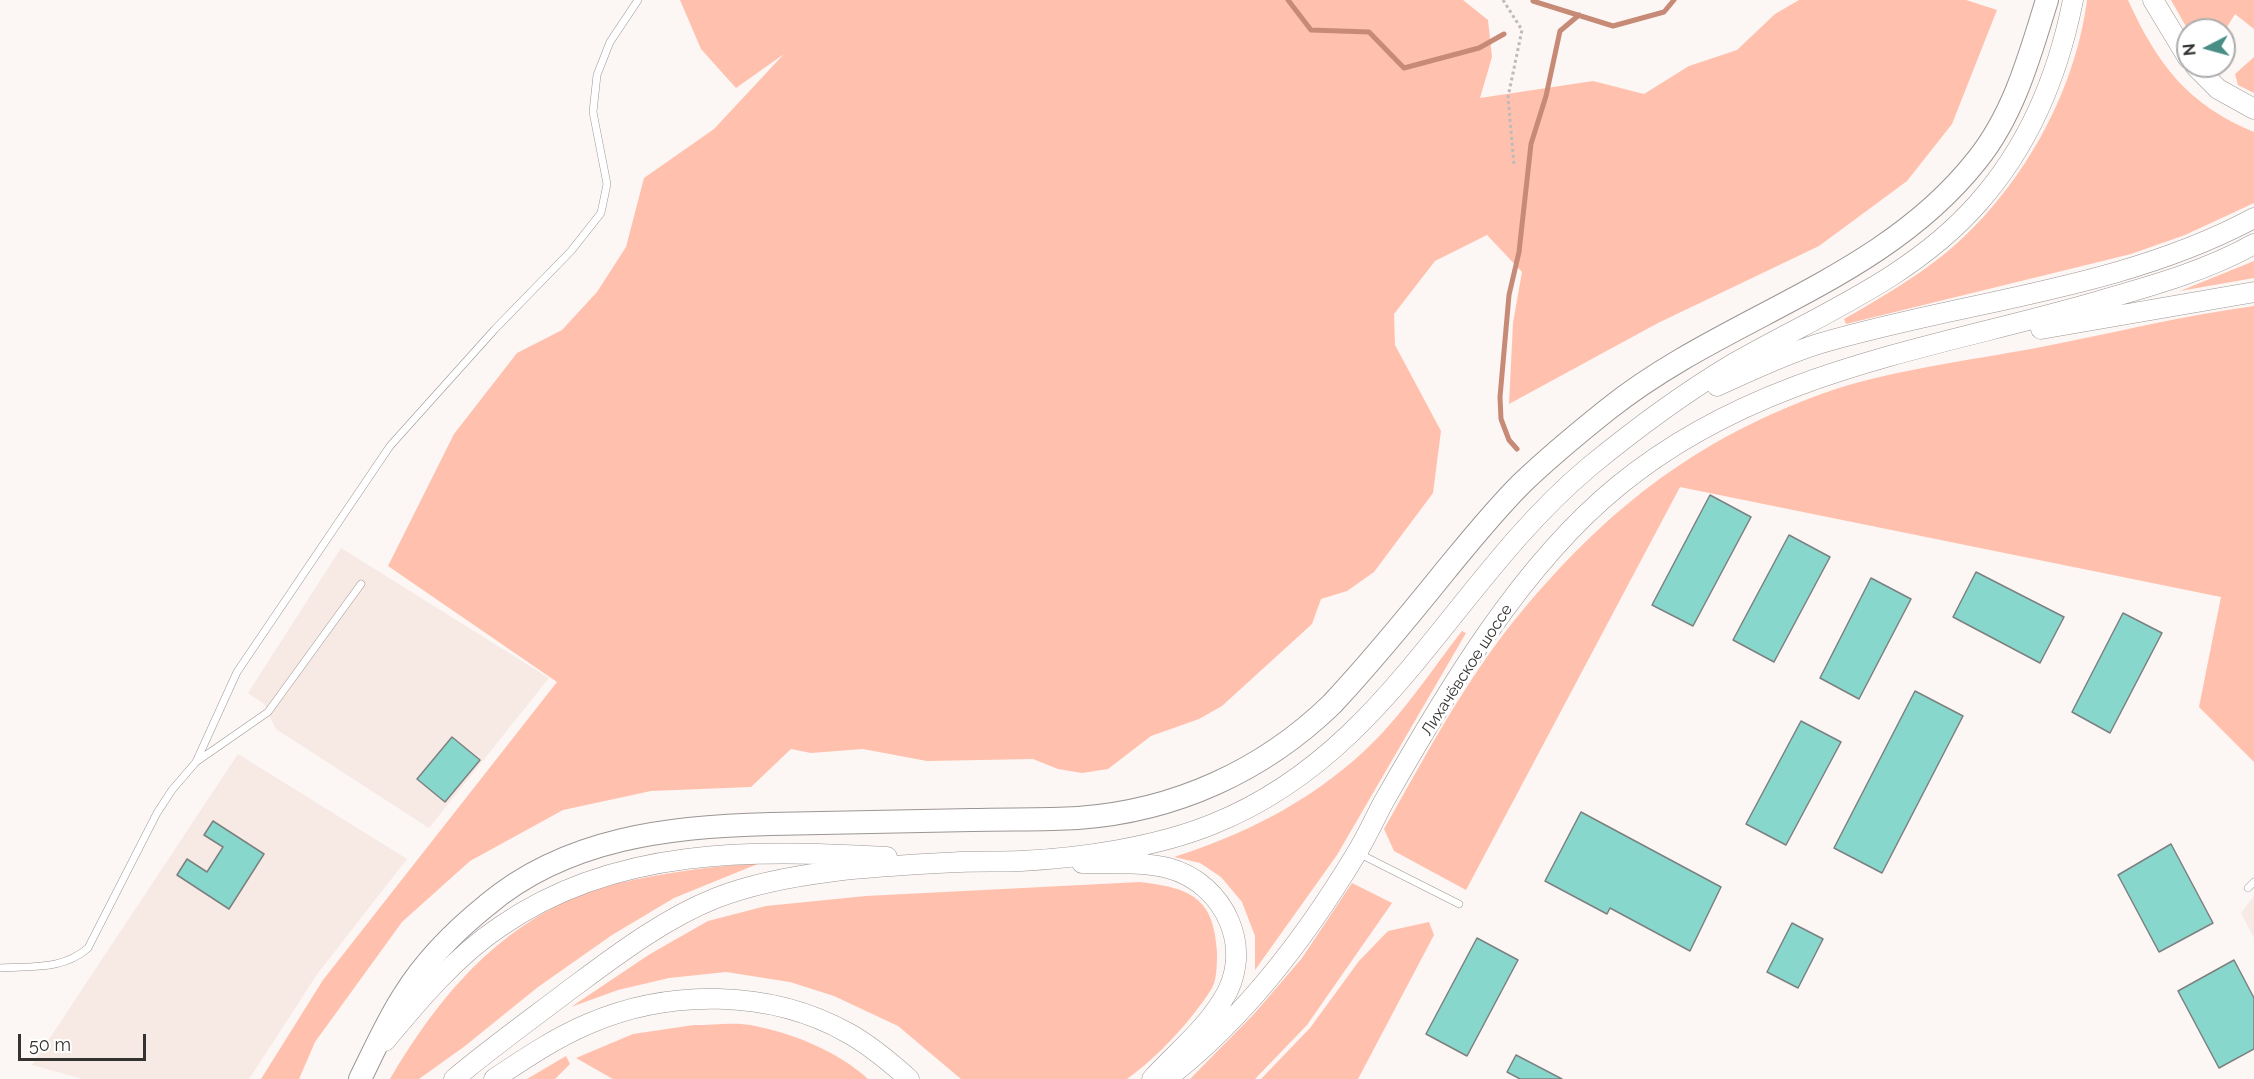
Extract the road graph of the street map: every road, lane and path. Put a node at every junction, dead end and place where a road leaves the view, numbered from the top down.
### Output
1 (638, 0) edge
2 (1503, 0) edge
3 (2047, 0) edge
4 (2073, 0) edge
5 (2153, 0) edge
6 (2176, 38) edge
7 (2207, 78) edge
8 (2254, 109) edge
9 (1514, 165) dead end
10 (2254, 218) edge
11 (2254, 244) edge
12 (2254, 292) edge
13 (1964, 339) junction
14 (1649, 422) junction
15 (361, 584) dead end
16 (196, 762) junction
17 (1358, 852) junction
18 (1025, 861) junction
19 (962, 862) junction
20 (2254, 882) edge
21 (2248, 888) dead end
22 (1459, 904) dead end
23 (0, 968) edge
24 (364, 1070) edge
25 (454, 1079) edge
26 (494, 1079) edge
27 (909, 1079) edge
28 (1152, 1079) edge
29 (1166, 1079) edge

1 - 16 lane
2 - 9 path
3 - 24 highway
4 - 14 main road
5 - 6 main road
7 - 8 main road
10 - 14 main road
11 - 13 main road
12 - 13 main road
13 - 17 main road, Лихачёвское шоссе
14 - 18 main road
15 - 16 lane
16 - 23 lane
17 - 22 lane
17 - 29 main road, Лихачёвское шоссе
18 - 19 main road
18 - 28 main road
19 - 24 main road
19 - 25 main road
20 - 21 lane
26 - 27 main road

